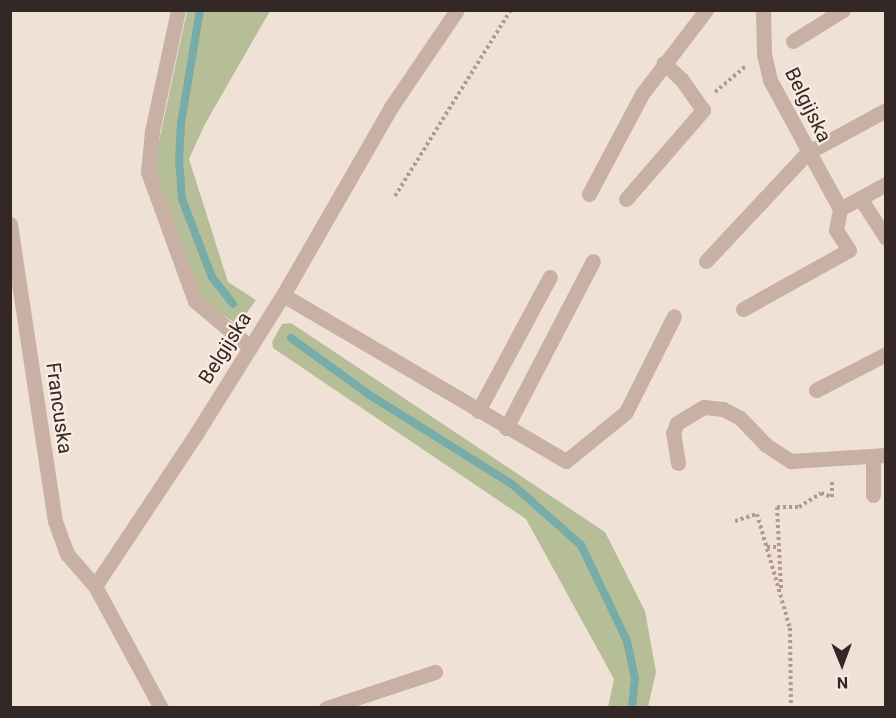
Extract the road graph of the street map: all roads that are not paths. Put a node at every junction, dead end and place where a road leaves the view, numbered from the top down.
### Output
1 (178, 10) edge
2 (457, 10) edge
3 (706, 10) edge
4 (764, 10) edge
5 (843, 10) edge
6 (825, 15) edge
7 (793, 41) dead end
8 (664, 63) junction
9 (885, 110) edge
10 (807, 153) junction
11 (885, 184) edge
12 (589, 194) dead end
13 (860, 198) junction
14 (626, 200) dead end
15 (840, 209) junction
16 (10, 224) edge
17 (885, 238) edge
18 (593, 261) dead end
19 (706, 261) dead end
20 (550, 277) dead end
21 (283, 295) junction
22 (744, 309) dead end
23 (674, 316) dead end
24 (250, 347) junction
25 (885, 354) edge
26 (816, 390) dead end
27 (478, 411) junction
28 (506, 428) junction
29 (879, 456) edge
30 (678, 463) dead end
31 (873, 495) dead end
32 (95, 586) junction
33 (435, 672) dead end
34 (161, 708) edge
35 (326, 708) edge

1 - 24 street
2 - 21 street, Belgijska
3 - 8 street
4 - 10 street, Belgijska
5 - 6 street
6 - 7 street
8 - 12 street
8 - 14 street
9 - 10 street
10 - 15 street, Belgijska
10 - 19 street
11 - 13 street
13 - 15 street
13 - 17 street
15 - 22 street
16 - 32 street, Francuska
18 - 28 street
20 - 27 street
21 - 24 street, Belgijska
21 - 27 street
23 - 28 street
24 - 32 street, Belgijska
25 - 26 street
27 - 28 street
29 - 30 street
29 - 31 street
32 - 34 street
33 - 35 street

